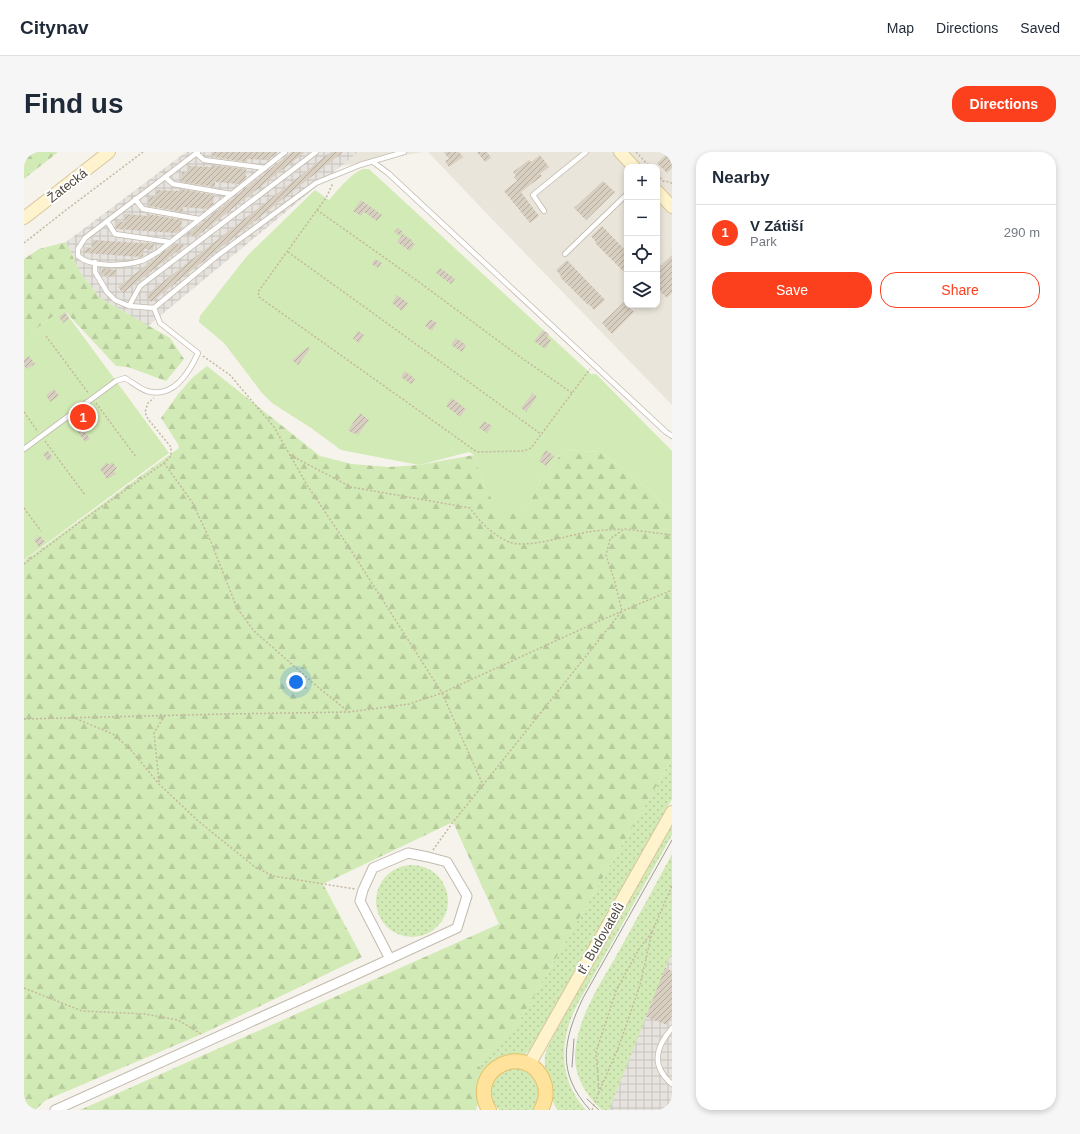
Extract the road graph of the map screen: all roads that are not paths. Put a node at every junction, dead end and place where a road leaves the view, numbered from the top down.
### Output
1 (109, 152) edge
2 (285, 152) edge
3 (316, 152) edge
4 (404, 152) edge
5 (586, 152) edge
6 (620, 152) edge
7 (197, 153) edge
8 (373, 162) junction
9 (631, 164) edge
10 (265, 168) junction
11 (165, 177) junction
12 (660, 193) edge
13 (231, 194) junction
14 (624, 197) edge
15 (135, 200) junction
16 (670, 200) edge
17 (544, 211) dead end
18 (24, 218) edge
19 (199, 219) junction
20 (107, 221) junction
21 (170, 242) junction
22 (565, 254) dead end
23 (95, 262) junction
24 (129, 306) junction
25 (154, 308) junction
26 (672, 436) edge
27 (24, 449) edge
28 (672, 812) edge
29 (390, 959) junction
30 (672, 1028) edge
31 (529, 1065) junction
32 (672, 1084) edge
33 (55, 1110) edge
34 (489, 1110) edge
35 (542, 1110) edge

1 - 18 street, Žatecká
2 - 10 lane
3 - 24 lane
4 - 8 lane
5 - 17 lane
6 - 9 street
7 - 10 lane
7 - 11 lane
8 - 25 lane
8 - 26 lane
10 - 13 lane
11 - 13 lane
11 - 15 lane
12 - 16 street
13 - 19 lane
14 - 22 lane
15 - 19 lane
15 - 20 lane
19 - 21 lane
20 - 21 lane
20 - 23 lane
21 - 23 lane
23 - 24 lane
24 - 25 lane
25 - 27 lane
28 - 31 street, tř. Budovatelů
29 - 29 street
29 - 33 street
30 - 32 lane
31 - 34 main road
31 - 35 main road

